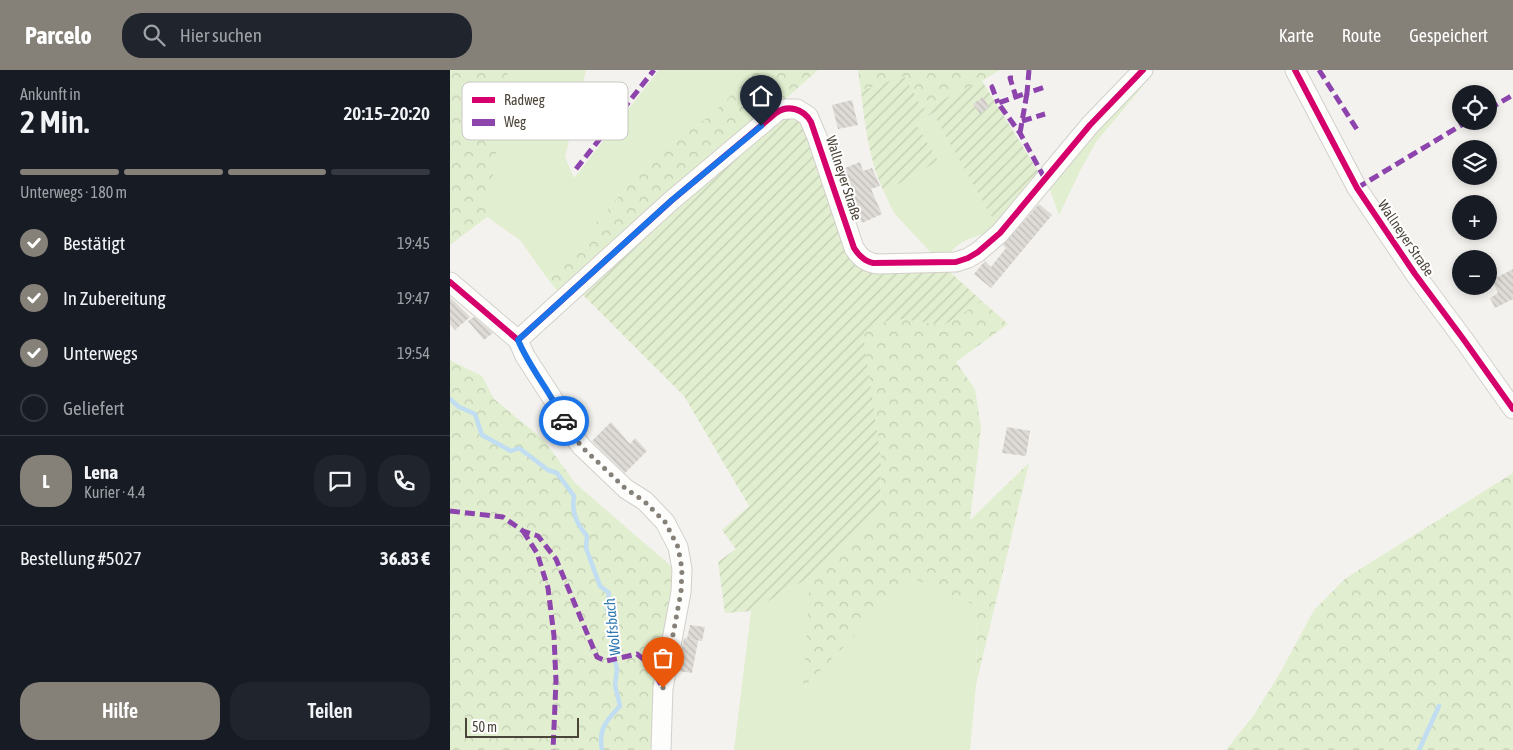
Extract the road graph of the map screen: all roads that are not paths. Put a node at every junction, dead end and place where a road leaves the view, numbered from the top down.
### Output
1 (1143, 70) edge
2 (1295, 70) edge
3 (450, 282) edge
4 (518, 340) junction
5 (1513, 409) edge
6 (661, 750) edge

1 - 4 street, Wallneyer Straße
2 - 5 street, Wallneyer Straße
3 - 4 street
4 - 6 street

